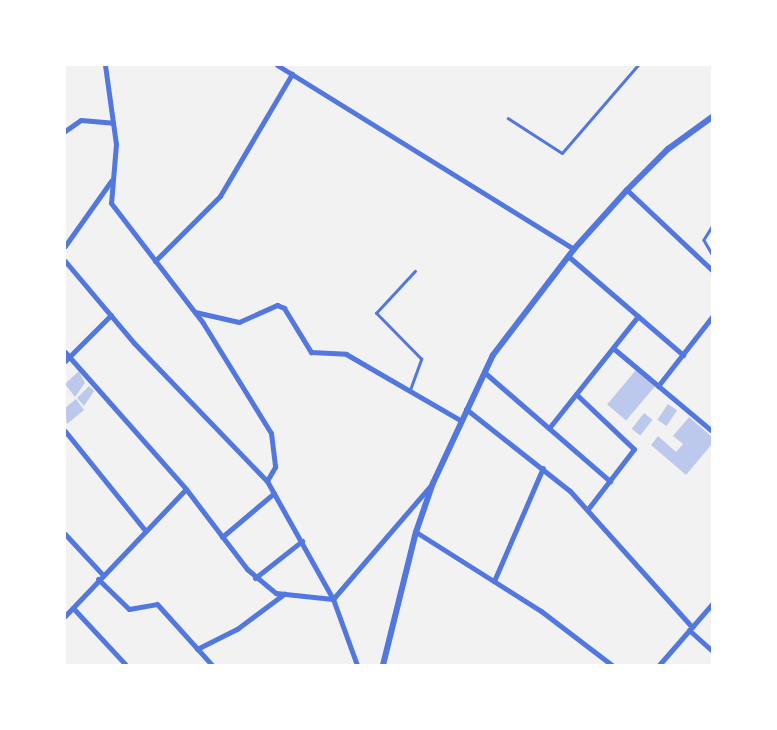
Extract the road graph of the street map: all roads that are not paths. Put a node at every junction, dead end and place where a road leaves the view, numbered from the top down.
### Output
1 (105, 65) edge
2 (277, 65) edge
3 (638, 65) edge
4 (292, 74) junction
5 (508, 118) dead end
6 (712, 118) edge
7 (113, 123) junction
8 (65, 130) edge
9 (112, 180) junction
10 (627, 190) junction
11 (712, 227) edge
12 (65, 246) edge
13 (574, 249) junction
14 (712, 254) edge
15 (568, 256) junction
16 (65, 261) edge
17 (155, 261) junction
18 (712, 270) edge
19 (415, 271) dead end
20 (194, 312) junction
21 (111, 315) junction
22 (638, 316) junction
23 (712, 317) edge
24 (613, 348) junction
25 (683, 355) junction
26 (66, 356) edge
27 (484, 372) junction
28 (658, 386) junction
29 (410, 391) junction
30 (576, 394) junction
31 (466, 408) junction
32 (460, 420) junction
33 (549, 428) junction
34 (712, 431) edge
35 (66, 434) edge
36 (543, 468) junction
37 (610, 481) junction
38 (267, 482) junction
39 (433, 483) junction
40 (186, 489) junction
41 (274, 493) junction
42 (588, 509) junction
43 (144, 529) junction
44 (416, 532) junction
45 (65, 534) edge
46 (222, 537) junction
47 (302, 541) junction
48 (100, 576) junction
49 (255, 578) junction
50 (494, 581) junction
51 (284, 594) junction
52 (333, 599) junction
53 (712, 604) edge
54 (73, 608) junction
55 (65, 616) edge
56 (691, 629) junction
57 (197, 649) junction
58 (712, 651) edge
59 (126, 665) edge
60 (212, 665) edge
61 (357, 665) edge
62 (383, 665) edge
63 (612, 665) edge
64 (659, 665) edge

1 - 7 street
2 - 4 street
3 - 5 lane
4 - 13 street
4 - 17 street
6 - 10 street
7 - 8 street
7 - 9 street
9 - 12 street
9 - 17 street
10 - 13 street
10 - 18 street
11 - 14 lane
13 - 15 street
15 - 22 street
15 - 27 street
16 - 21 street
17 - 20 street
19 - 29 lane
20 - 29 street
20 - 38 street
21 - 26 street
21 - 38 street
22 - 24 street
22 - 25 street
23 - 25 street
24 - 28 street
24 - 30 street
25 - 28 street
26 - 40 street
27 - 31 street
27 - 33 street
28 - 34 street
29 - 32 street
30 - 33 street
30 - 37 street
31 - 32 street
31 - 36 street
32 - 39 street
33 - 37 street
35 - 43 street
36 - 42 street
36 - 50 street
37 - 42 street
38 - 41 street
39 - 44 street
39 - 52 street
40 - 43 street
40 - 46 street
41 - 46 street
41 - 47 street
42 - 56 street
43 - 48 street
44 - 50 street
44 - 62 street
45 - 48 street
46 - 49 street
47 - 49 street
47 - 52 street
48 - 54 street
48 - 57 street
49 - 51 street
50 - 63 street
51 - 52 street
51 - 57 street
52 - 61 street
53 - 56 street
54 - 55 street
54 - 59 street
56 - 58 street
56 - 64 street
57 - 60 street

